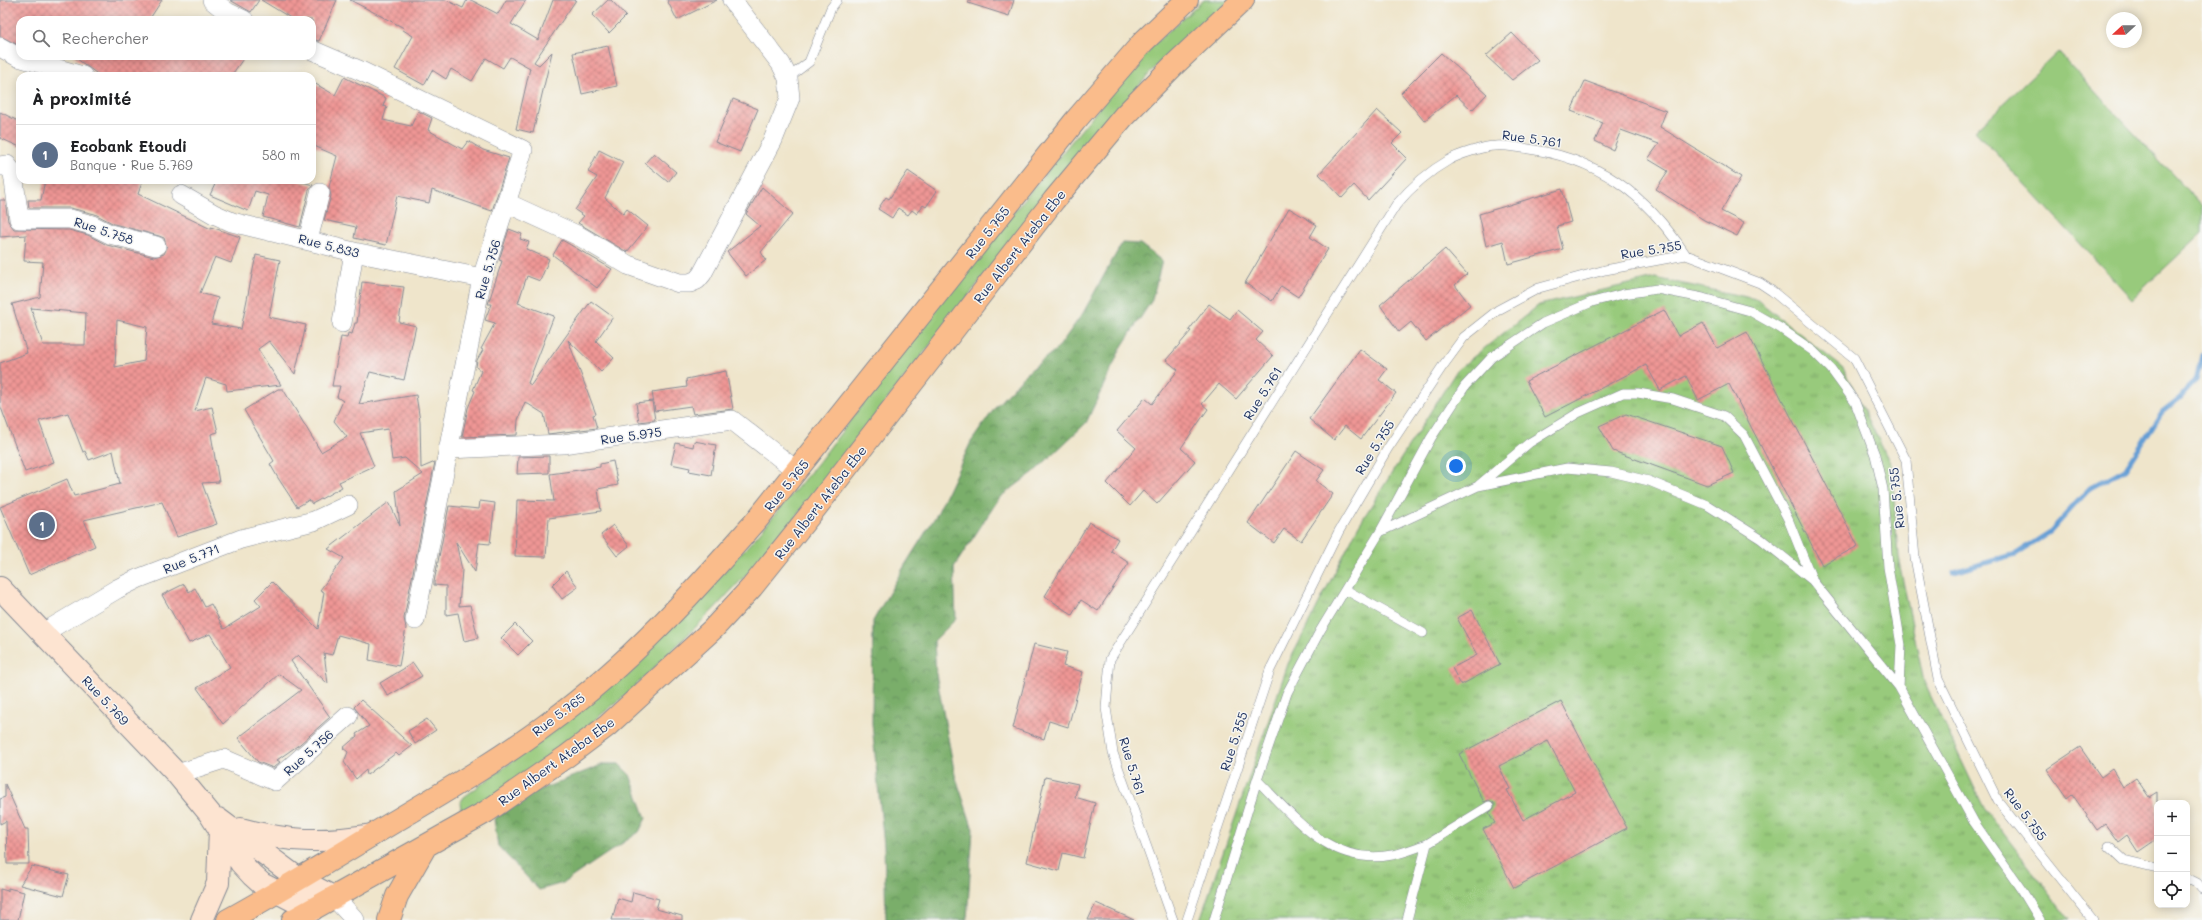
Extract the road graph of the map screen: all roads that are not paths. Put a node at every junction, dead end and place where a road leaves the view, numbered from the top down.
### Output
1 (212, 0) edge
2 (732, 0) edge
3 (837, 0) edge
4 (1187, 0) edge
5 (1243, 0) edge
6 (236, 16) edge
7 (0, 47) edge
8 (316, 52) edge
9 (16, 56) edge
10 (28, 60) edge
11 (69, 72) edge
12 (788, 78) junction
13 (0, 166) edge
14 (320, 193) dead end
15 (181, 195) dead end
16 (508, 203) junction
17 (308, 240) junction
18 (156, 246) dead end
19 (354, 252) junction
20 (1686, 255) junction
21 (482, 278) junction
22 (342, 323) dead end
23 (448, 449) junction
24 (797, 471) junction
25 (1478, 486) junction
26 (348, 504) dead end
27 (1380, 532) junction
28 (1812, 580) junction
29 (0, 588) edge
30 (1346, 590) junction
31 (416, 620) dead end
32 (43, 633) junction
33 (1424, 633) dead end
34 (1899, 687) junction
35 (348, 716) dead end
36 (177, 774) junction
37 (1257, 780) junction
38 (1489, 806) dead end
39 (219, 822) junction
40 (372, 835) junction
41 (1427, 844) junction
42 (2109, 846) dead end
43 (424, 849) junction
44 (2154, 867) edge
45 (300, 880) junction
46 (2190, 880) edge
47 (2202, 889) edge
48 (278, 893) junction
49 (335, 898) junction
50 (317, 915) edge
51 (202, 920) edge
52 (228, 920) edge
53 (293, 920) edge
54 (355, 920) edge
55 (388, 920) edge
56 (1173, 920) edge
57 (1187, 920) edge
58 (1214, 920) edge
59 (1407, 920) edge
60 (2040, 920) edge
61 (2093, 920) edge

1 - 6 street
2 - 12 street
3 - 12 lane
4 - 24 highway, Rue 5.765
5 - 43 highway, Rue Albert Ateba Ebe
7 - 9 street
8 - 16 street, Rue 5.756
10 - 11 street
12 - 16 street
13 - 18 street, Rue 5.758
14 - 17 street
15 - 17 street, Rue 5.833
16 - 21 street, Rue 5.756
17 - 19 street, Rue 5.833
19 - 21 street, Rue 5.833
19 - 22 street
20 - 56 lane, Rue 5.761
20 - 57 lane, Rue 5.755
20 - 61 lane, Rue 5.755
21 - 23 street, Rue 5.756
23 - 24 street, Rue 5.975
23 - 31 street, Rue 5.756
24 - 40 highway, Rue 5.765
25 - 27 lane
25 - 28 lane
25 - 28 lane
26 - 32 street, Rue 5.771
27 - 30 lane
27 - 34 lane
28 - 34 lane
29 - 32 main road, Rue 5.769
30 - 33 lane
30 - 37 lane
32 - 36 main road, Rue 5.769
34 - 60 lane
35 - 36 street, Rue 5.756
36 - 39 main road, Rue 5.769
37 - 41 lane
37 - 58 lane
38 - 41 lane
39 - 40 main road
39 - 45 main road, Rue 5.769
39 - 48 main road, Rue 5.769
39 - 51 main road
40 - 45 highway, Rue 5.765
41 - 59 lane
42 - 44 lane
43 - 49 highway, Rue Albert Ateba Ebe
43 - 55 highway
45 - 48 highway, Rue 5.765
45 - 49 main road, Rue 5.769
46 - 47 lane
48 - 50 main road, Rue 5.769
48 - 52 highway, Rue 5.765
49 - 50 highway, Rue Albert Ateba Ebe
49 - 54 street
50 - 53 highway, Rue Albert Ateba Ebe

